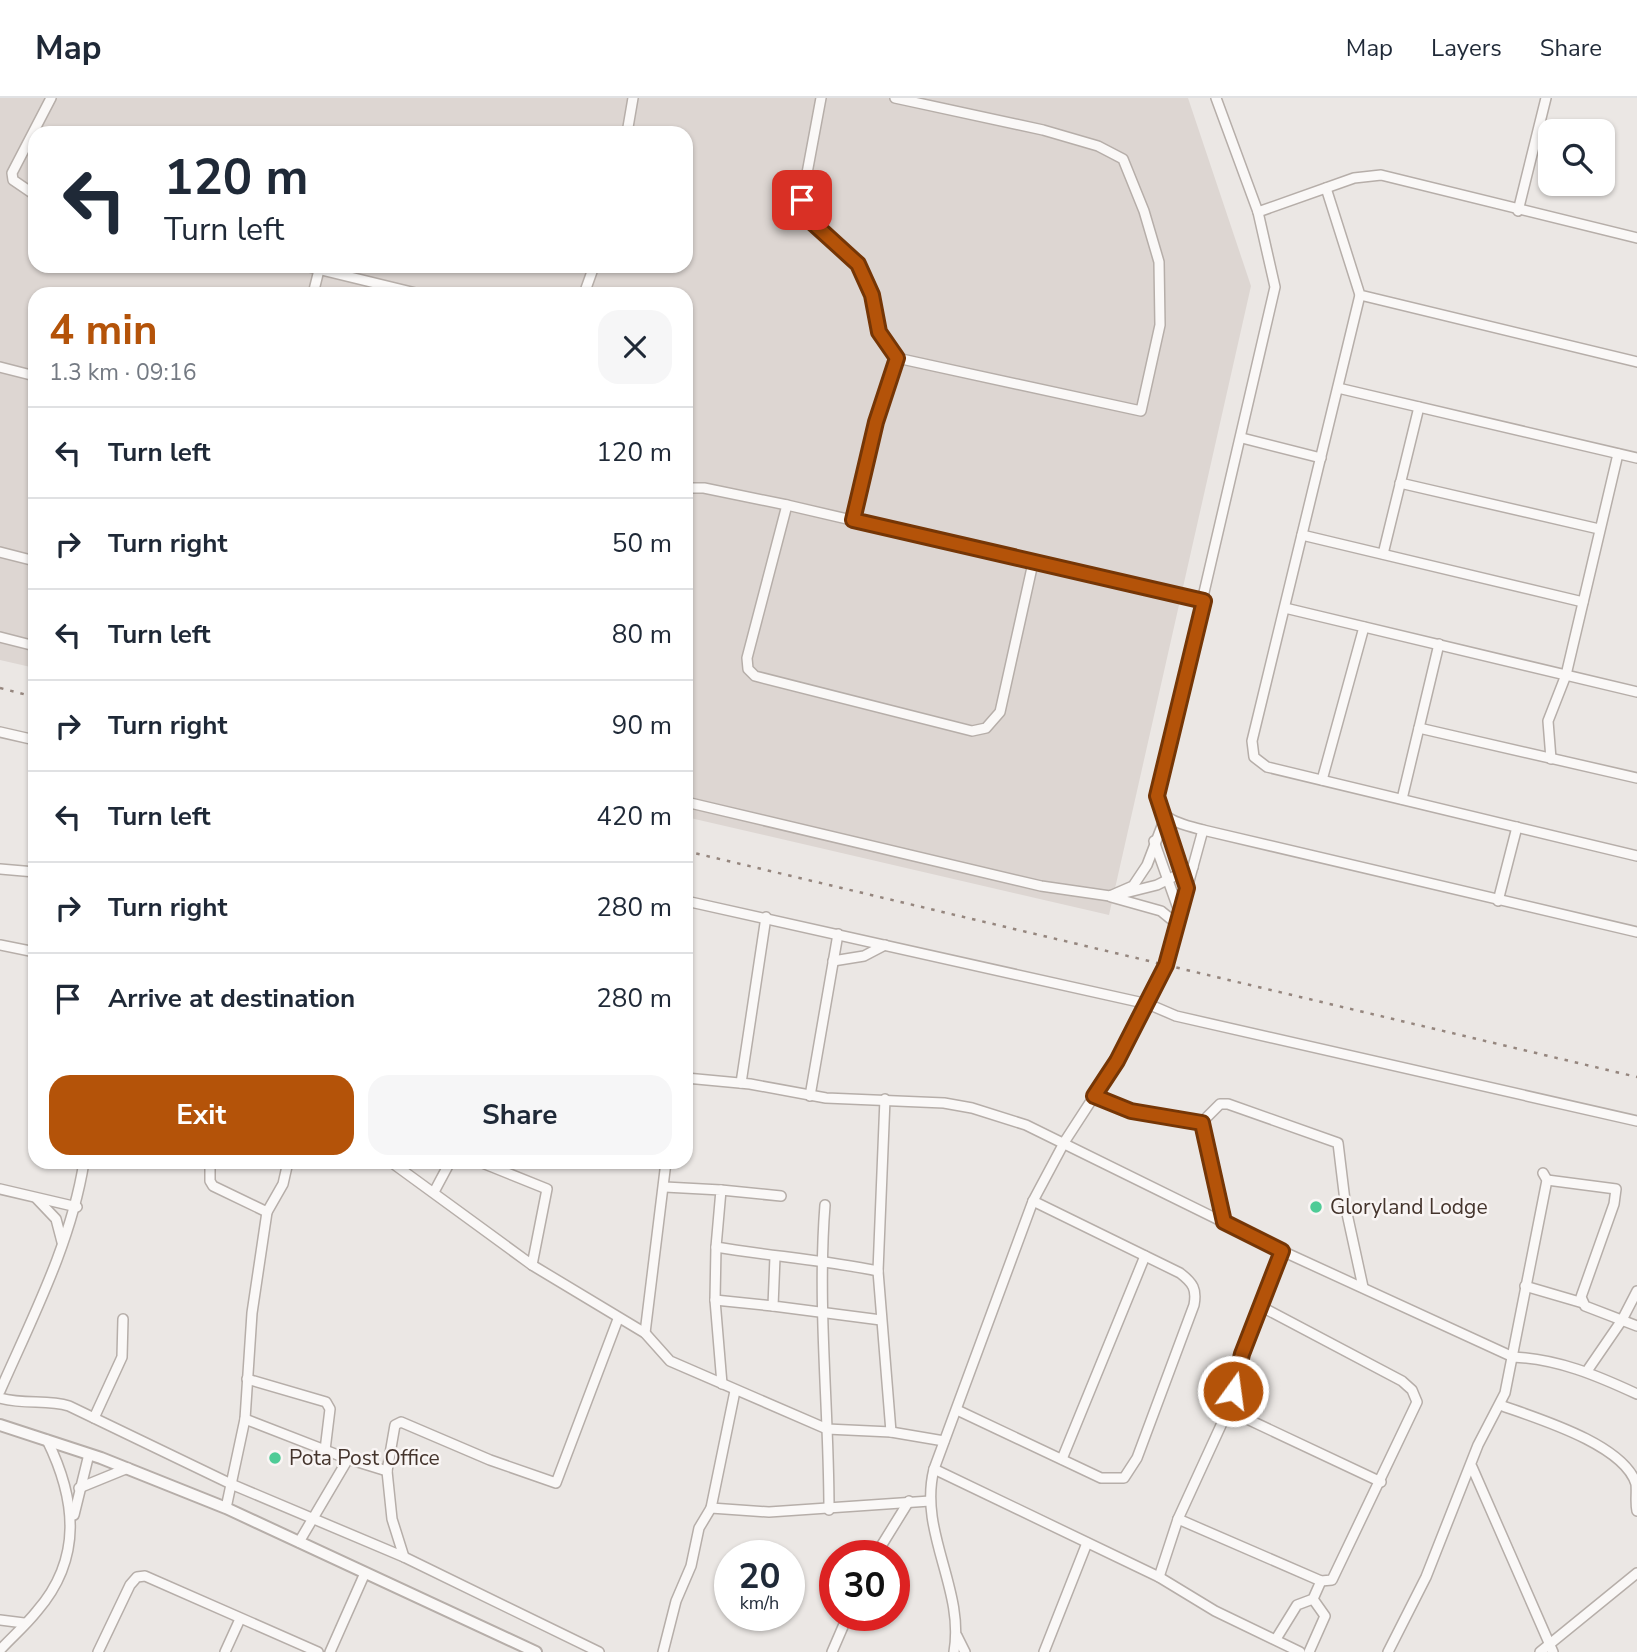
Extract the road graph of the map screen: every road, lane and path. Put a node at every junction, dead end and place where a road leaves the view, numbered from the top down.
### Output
1 (51, 98) edge
2 (633, 98) edge
3 (821, 98) edge
4 (895, 98) edge
5 (1216, 98) edge
6 (1546, 98) edge
7 (36, 126) edge
8 (628, 126) edge
9 (28, 142) edge
10 (1326, 188) junction
11 (28, 190) edge
12 (1518, 211) junction
13 (1258, 212) junction
14 (1637, 238) edge
15 (332, 273) edge
16 (391, 287) edge
17 (1360, 295) junction
18 (897, 358) junction
19 (1637, 362) edge
20 (0, 368) edge
21 (28, 374) edge
22 (1338, 388) junction
23 (1419, 407) junction
24 (1242, 438) junction
25 (1618, 454) junction
26 (1321, 458) junction
27 (1637, 458) edge
28 (1400, 483) junction
29 (693, 488) edge
30 (787, 505) junction
31 (853, 520) junction
32 (1599, 530) junction
33 (1302, 535) junction
34 (0, 552) edge
35 (1382, 554) junction
36 (28, 559) edge
37 (1033, 563) junction
38 (1204, 601) junction
39 (1583, 602) junction
40 (1285, 608) junction
41 (1364, 626) junction
42 (0, 637) edge
43 (28, 644) edge
44 (1439, 645) junction
45 (1566, 675) junction
46 (1637, 692) edge
47 (1419, 728) junction
48 (0, 732) edge
49 (28, 738) edge
50 (1551, 759) junction
51 (1637, 778) edge
52 (1322, 780) junction
53 (1402, 799) junction
54 (693, 804) edge
55 (1165, 818) junction
56 (1517, 827) junction
57 (1203, 830) junction
58 (1154, 841) junction
59 (1637, 856) edge
60 (1193, 867) junction
61 (0, 869) edge
62 (28, 871) edge
63 (1183, 872) junction
64 (1168, 880) junction
65 (1187, 888) junction
66 (1120, 894) junction
67 (1110, 896) junction
68 (1498, 901) junction
69 (693, 902) edge
70 (1180, 914) junction
71 (766, 917) junction
72 (1177, 924) junction
73 (1637, 932) edge
74 (838, 934) junction
75 (885, 944) junction
76 (0, 945) edge
77 (28, 951) edge
78 (833, 961) junction
79 (1148, 1004) junction
80 (693, 1079) edge
81 (741, 1083) junction
82 (810, 1096) junction
83 (1094, 1096) junction
84 (884, 1099) junction
85 (1637, 1121) edge
86 (1202, 1123) junction
87 (1065, 1141) junction
88 (83, 1169) edge
89 (210, 1169) edge
90 (286, 1169) edge
91 (401, 1169) edge
92 (446, 1169) edge
93 (497, 1169) edge
94 (666, 1169) edge
95 (665, 1187) junction
96 (0, 1189) edge
97 (721, 1190) junction
98 (434, 1192) junction
99 (781, 1196) dead end
100 (35, 1197) junction
101 (1033, 1201) junction
102 (825, 1205) dead end
103 (77, 1207) junction
104 (267, 1212) junction
105 (1224, 1222) junction
106 (716, 1247) junction
107 (63, 1248) junction
108 (1282, 1251) junction
109 (1145, 1256) junction
110 (775, 1257) junction
111 (821, 1260) junction
112 (532, 1265) junction
113 (878, 1271) junction
114 (1525, 1286) junction
115 (1363, 1287) junction
116 (1637, 1291) edge
117 (715, 1300) junction
118 (1583, 1303) junction
119 (774, 1306) junction
120 (1260, 1306) junction
121 (821, 1310) junction
122 (122, 1319) dead end
123 (618, 1319) junction
124 (881, 1320) junction
125 (1622, 1320) junction
126 (1637, 1326) edge
127 (645, 1333) junction
128 (1513, 1357) junction
129 (1587, 1371) junction
130 (247, 1379) junction
131 (722, 1384) junction
132 (0, 1391) edge
133 (735, 1391) junction
134 (1637, 1394) edge
135 (0, 1398) edge
136 (1500, 1405) junction
137 (957, 1410) junction
138 (1228, 1410) junction
139 (94, 1418) junction
140 (245, 1419) junction
141 (0, 1425) edge
142 (827, 1429) junction
143 (891, 1432) junction
144 (47, 1440) junction
145 (944, 1441) junction
146 (325, 1450) junction
147 (89, 1454) junction
148 (348, 1460) junction
149 (1062, 1460) junction
150 (1472, 1467) junction
151 (128, 1468) junction
152 (934, 1469) junction
153 (387, 1471) junction
154 (1381, 1482) junction
155 (231, 1483) junction
156 (79, 1488) junction
157 (909, 1501) junction
158 (930, 1501) junction
159 (226, 1508) junction
160 (711, 1508) junction
161 (829, 1510) junction
162 (1637, 1511) edge
163 (1178, 1519) junction
164 (314, 1520) junction
165 (73, 1521) junction
166 (885, 1540) edge
167 (299, 1542) junction
168 (1087, 1543) junction
169 (404, 1558) junction
170 (365, 1573) junction
171 (1637, 1573) edge
172 (1158, 1577) junction
173 (1321, 1581) junction
174 (1313, 1599) junction
175 (240, 1619) junction
176 (0, 1620) edge
177 (24, 1623) junction
178 (841, 1631) edge
179 (957, 1636) junction
180 (1276, 1639) junction
181 (1551, 1648) edge
182 (0, 1650) edge
183 (98, 1652) edge
184 (225, 1652) edge
185 (318, 1652) edge
186 (330, 1652) edge
187 (536, 1652) edge
188 (599, 1652) edge
189 (663, 1652) edge
190 (832, 1652) edge
191 (954, 1652) edge
192 (965, 1652) edge
193 (1044, 1652) edge
194 (1300, 1652) edge
195 (1309, 1652) edge
196 (1388, 1652) edge
197 (1540, 1652) edge

1 - 7 street
2 - 8 street
3 - 18 street
4 - 18 street
5 - 13 street
6 - 12 street
9 - 11 street
10 - 12 street
10 - 13 street
10 - 17 street
12 - 14 street
13 - 24 street
15 - 16 street
17 - 19 street
17 - 22 street
18 - 31 street
20 - 21 street
22 - 23 street
22 - 26 street
23 - 25 street
23 - 28 street
24 - 26 street
24 - 38 street
25 - 27 street
25 - 32 street
26 - 33 street
28 - 32 street
28 - 35 street
29 - 30 street
30 - 31 street
30 - 37 street
31 - 37 street
32 - 39 street
33 - 35 street
33 - 40 street
34 - 36 street
35 - 39 street
37 - 38 street
38 - 55 street
39 - 45 street
40 - 41 street
40 - 52 street
41 - 44 street
41 - 52 street
42 - 43 street
44 - 45 street
44 - 47 street
45 - 46 street
45 - 50 street
47 - 50 street
47 - 53 street
48 - 49 street
50 - 51 street
52 - 53 street
53 - 56 street
54 - 67 street
55 - 57 street
55 - 58 street
55 - 63 street
56 - 59 street
56 - 68 street
57 - 60 street
57 - 68 street
58 - 64 street
58 - 66 street
60 - 63 street
60 - 65 street
61 - 62 street
63 - 64 street
63 - 65 street
64 - 66 street
64 - 70 street
65 - 70 street
66 - 67 street
67 - 72 street
68 - 73 street
69 - 71 street
70 - 72 street
71 - 74 street
71 - 81 street
72 - 79 street
74 - 75 street
74 - 78 street
75 - 78 street
75 - 79 street
76 - 77 street
78 - 82 street
79 - 83 street
79 - 85 street
80 - 81 street
81 - 82 street
82 - 84 street
83 - 86 street
83 - 87 street
84 - 87 street
84 - 113 street
86 - 105 street
86 - 115 street
87 - 101 street
87 - 105 street
88 - 103 street
89 - 104 street
90 - 104 street
91 - 98 street
92 - 98 street
93 - 112 street
94 - 95 street
95 - 97 street
95 - 127 street
96 - 100 street
97 - 99 street
97 - 106 street
98 - 112 street
100 - 103 street
100 - 107 street
101 - 109 street
101 - 137 street
102 - 111 street
103 - 107 street
104 - 130 street
105 - 108 street
106 - 110 street
106 - 117 street
107 - 132 street
108 - 115 street
108 - 120 street
109 - 149 street
109 - 149 street
110 - 111 street
110 - 119 street
111 - 113 street
111 - 121 street
112 - 123 street
113 - 124 street
114 - 118 street
114 - 118 street
114 - 128 street
115 - 128 street
116 - 125 street
117 - 119 street
117 - 131 street
118 - 125 street
119 - 121 street
120 - 138 street
120 - 154 street
121 - 124 street
121 - 142 street
122 - 139 street
123 - 127 street
123 - 153 street
124 - 143 street
125 - 126 street
125 - 129 street
127 - 131 street
128 - 129 street
128 - 136 street
129 - 134 street
130 - 140 street
130 - 146 street
131 - 133 street
133 - 142 street
133 - 160 street
135 - 139 street
136 - 150 street
136 - 162 street
137 - 145 street
137 - 149 street
138 - 154 street
138 - 163 street
139 - 155 street
140 - 146 street
140 - 155 street
141 - 144 street
142 - 143 street
142 - 161 street
143 - 145 street
144 - 147 street
144 - 165 street
145 - 152 street
146 - 148 street
147 - 151 street
147 - 156 street
148 - 153 street
148 - 164 street
150 - 181 street
150 - 196 street
151 - 156 street
151 - 159 street
152 - 158 street
152 - 168 street
153 - 169 street
154 - 173 street
155 - 159 street
155 - 164 street
156 - 165 street
157 - 158 street
157 - 161 street
157 - 166 street
158 - 179 street
159 - 167 street
160 - 161 street
160 - 189 street
163 - 172 street
163 - 173 street
164 - 167 street
164 - 169 street
165 - 177 street
167 - 170 street
168 - 172 street
168 - 193 street
169 - 188 street
170 - 186 street
170 - 187 street
171 - 181 street
172 - 180 street
173 - 174 street
174 - 180 street
174 - 195 street
175 - 183 street
175 - 184 street
175 - 185 street
176 - 177 street
177 - 182 street
178 - 190 street
179 - 191 street
179 - 192 street
180 - 194 street
181 - 197 street

